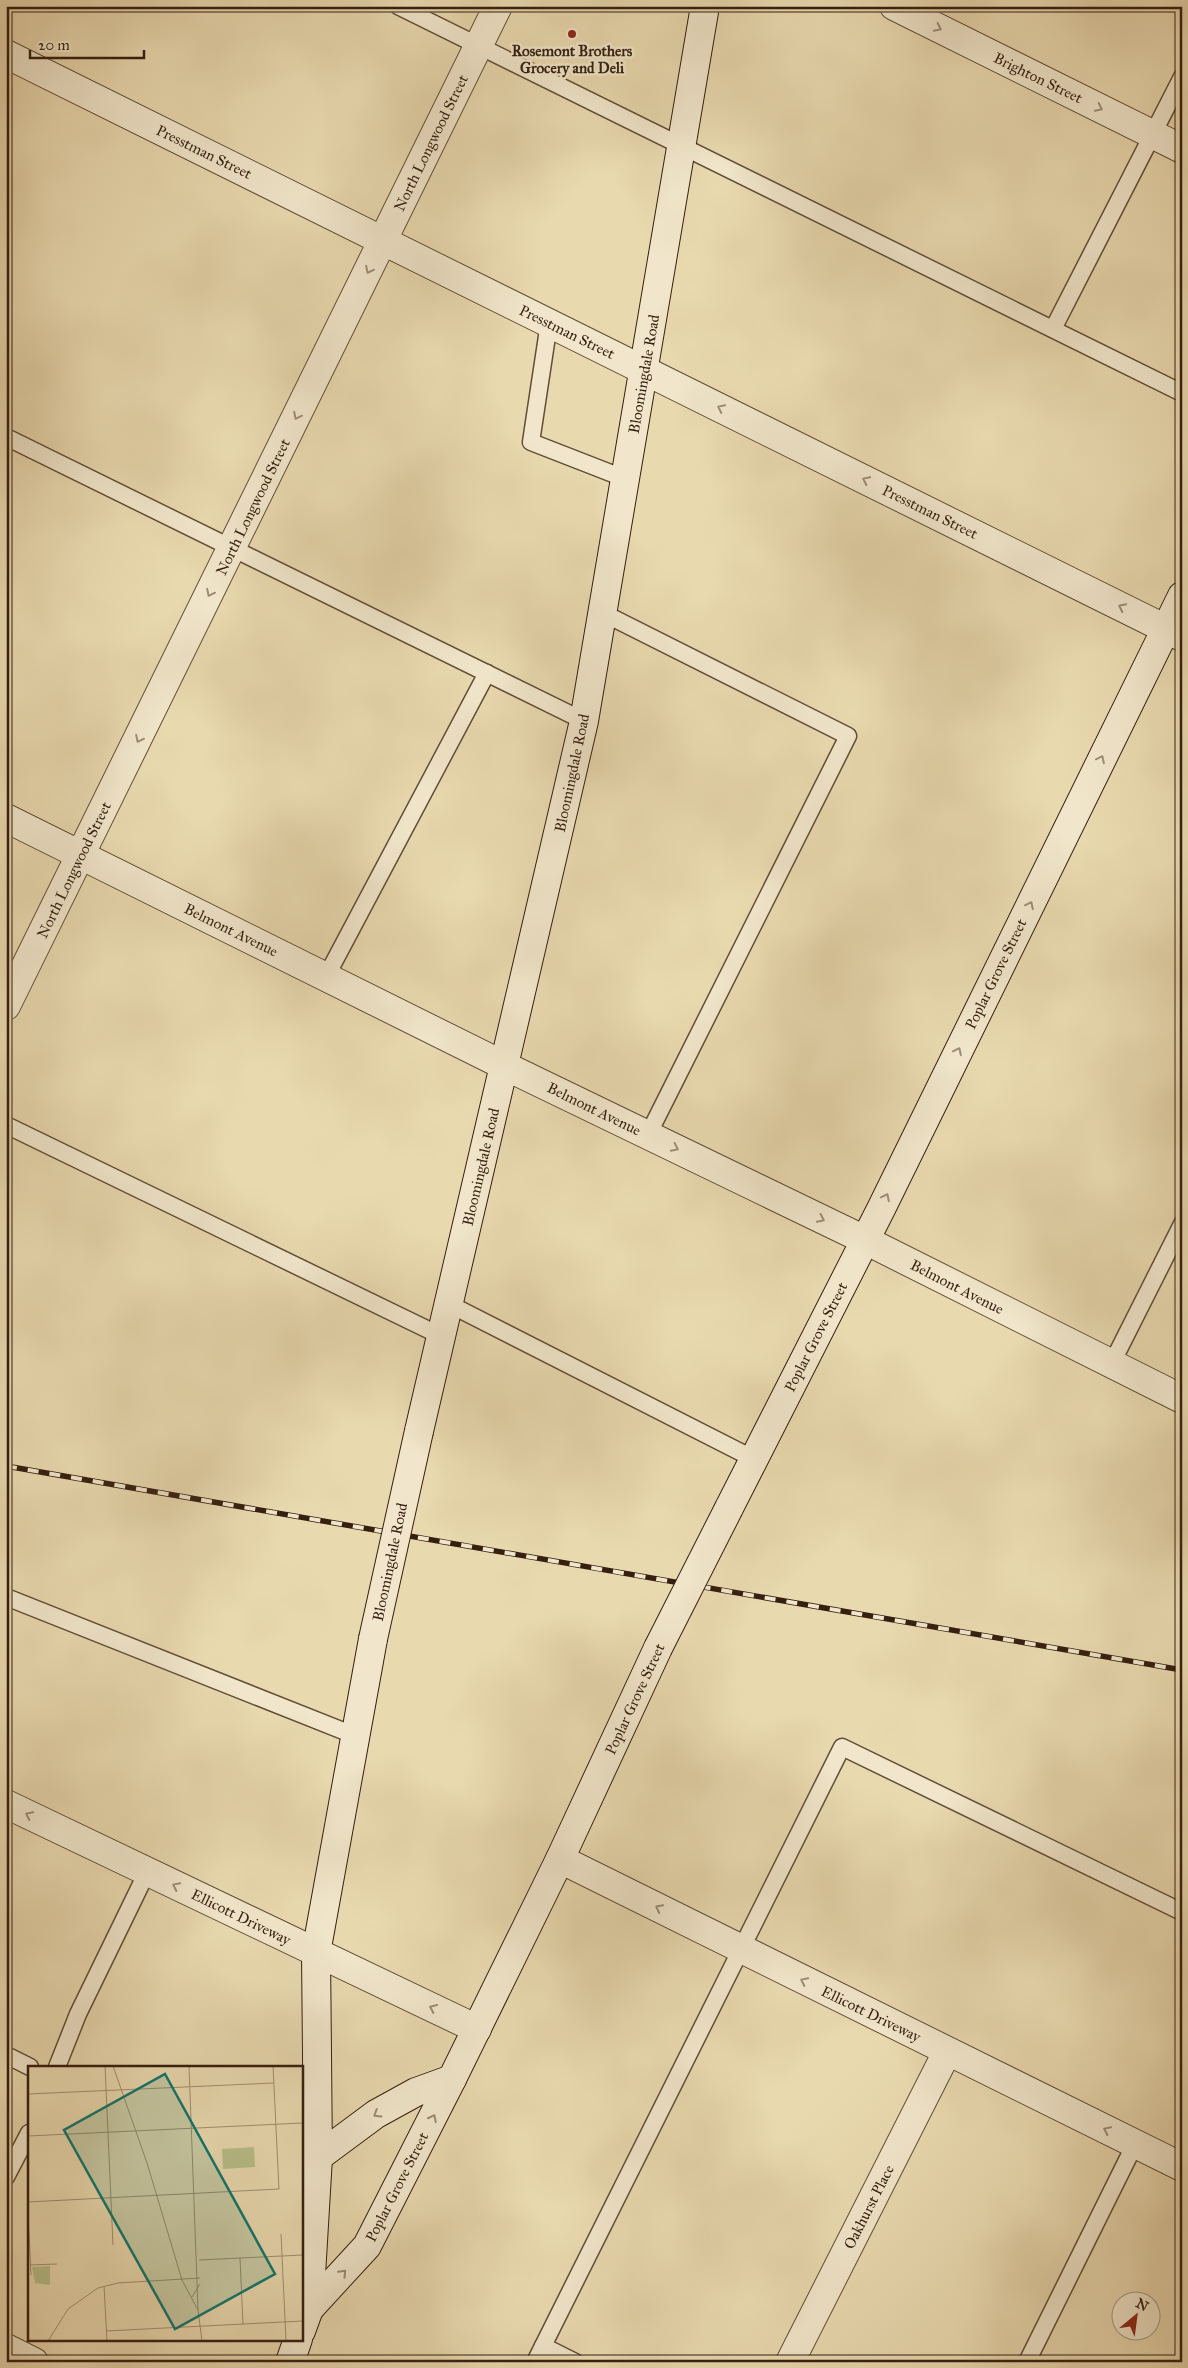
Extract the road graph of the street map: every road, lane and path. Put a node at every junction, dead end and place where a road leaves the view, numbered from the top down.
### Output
1 (398, 6) edge
2 (498, 6) edge
3 (705, 6) edge
4 (894, 6) edge
5 (479, 46) junction
6 (6, 54) edge
7 (1182, 77) edge
8 (1152, 134) junction
9 (681, 146) junction
10 (1182, 149) edge
11 (383, 241) junction
12 (549, 323) junction
13 (1053, 329) junction
14 (645, 370) junction
15 (1182, 393) edge
16 (6, 437) edge
17 (626, 479) junction
18 (233, 548) junction
19 (1182, 596) edge
20 (602, 613) junction
21 (1174, 632) edge
22 (487, 673) junction
23 (584, 720) junction
24 (6, 818) edge
25 (81, 855) junction
26 (326, 977) junction
27 (6, 1006) edge
28 (505, 1066) junction
29 (6, 1125) edge
30 (648, 1136) junction
31 (1182, 1224) edge
32 (865, 1240) junction
33 (449, 1304) junction
34 (441, 1336) junction
35 (1111, 1365) junction
36 (1182, 1399) edge
37 (754, 1459) junction
38 (6, 1597) edge
39 (356, 1736) junction
40 (6, 1804) edge
41 (560, 1859) junction
42 (147, 1872) junction
43 (1182, 1912) edge
44 (741, 1950) junction
45 (316, 1953) junction
46 (477, 2029) junction
47 (947, 2052) junction
48 (6, 2055) edge
49 (28, 2066) edge
50 (57, 2066) edge
51 (452, 2079) junction
52 (28, 2135) edge
53 (1135, 2144) junction
54 (318, 2157) junction
55 (1182, 2168) edge
56 (6, 2177) edge
57 (305, 2320) edge
58 (298, 2340) edge
59 (543, 2346) junction
60 (6, 2348) edge
61 (34, 2362) edge
62 (290, 2362) edge
63 (535, 2362) edge
64 (575, 2362) edge
65 (790, 2362) edge
66 (1028, 2362) edge

1 - 5 lane
2 - 5 street, North Longwood Street
3 - 9 street, Bloomingdale Road
4 -> 8 street, Brighton Street
5 - 9 lane
5 - 11 street, North Longwood Street
6 - 11 street, Presstman Street
7 - 8 lane
8 - 10 street, Brighton Street
8 - 13 lane
9 - 13 lane
9 - 14 street, Bloomingdale Road
11 - 12 street, Presstman Street
11 -> 18 street, North Longwood Street
12 - 14 street, Presstman Street
12 - 17 lane
13 - 15 lane
14 - 17 street, Bloomingdale Road
21 -> 14 street, Presstman Street
16 - 18 lane
17 - 20 street, Bloomingdale Road
18 - 22 lane
18 -> 25 street, North Longwood Street
19 - 21 street, Poplar Grove Street
20 - 23 street, Bloomingdale Road
20 - 30 lane
32 -> 21 street, Poplar Grove Street
22 - 23 lane
22 - 26 lane
23 - 28 street, Bloomingdale Road
24 - 25 street, Belmont Avenue
25 - 26 street, Belmont Avenue
25 - 27 street, North Longwood Street
26 - 28 street, Belmont Avenue
28 - 30 street, Belmont Avenue
28 - 33 street, Bloomingdale Road
29 - 34 lane
30 -> 32 street, Belmont Avenue
31 - 35 lane
32 - 35 street, Belmont Avenue
32 - 37 street, Poplar Grove Street
33 - 34 street, Bloomingdale Road
33 - 37 lane
34 - 39 street, Bloomingdale Road, bridge
35 - 36 street, Belmont Avenue
37 - 41 street, Poplar Grove Street, bridge
38 - 39 lane
39 - 45 street, Bloomingdale Road
42 -> 40 street, Ellicott Driveway
44 -> 41 street, Ellicott Driveway
41 - 46 street, Poplar Grove Street
45 -> 42 street, Ellicott Driveway
42 - 50 lane
43 - 44 lane
47 -> 44 street, Ellicott Driveway
44 - 59 lane
46 -> 45 street, Ellicott Driveway
45 - 54 street, Bloomingdale Road
46 - 51 street, Poplar Grove Street
53 -> 47 street, Ellicott Driveway
47 - 65 street, Oakhurst Place
48 - 49 lane
51 -> 54 street
57 -> 51 street, Poplar Grove Street
52 - 56 lane
53 - 55 street, Ellicott Driveway
53 - 66 lane
54 - 57 street, Bloomingdale Road
58 - 62 street
59 - 63 lane
59 - 64 lane
60 - 61 street

